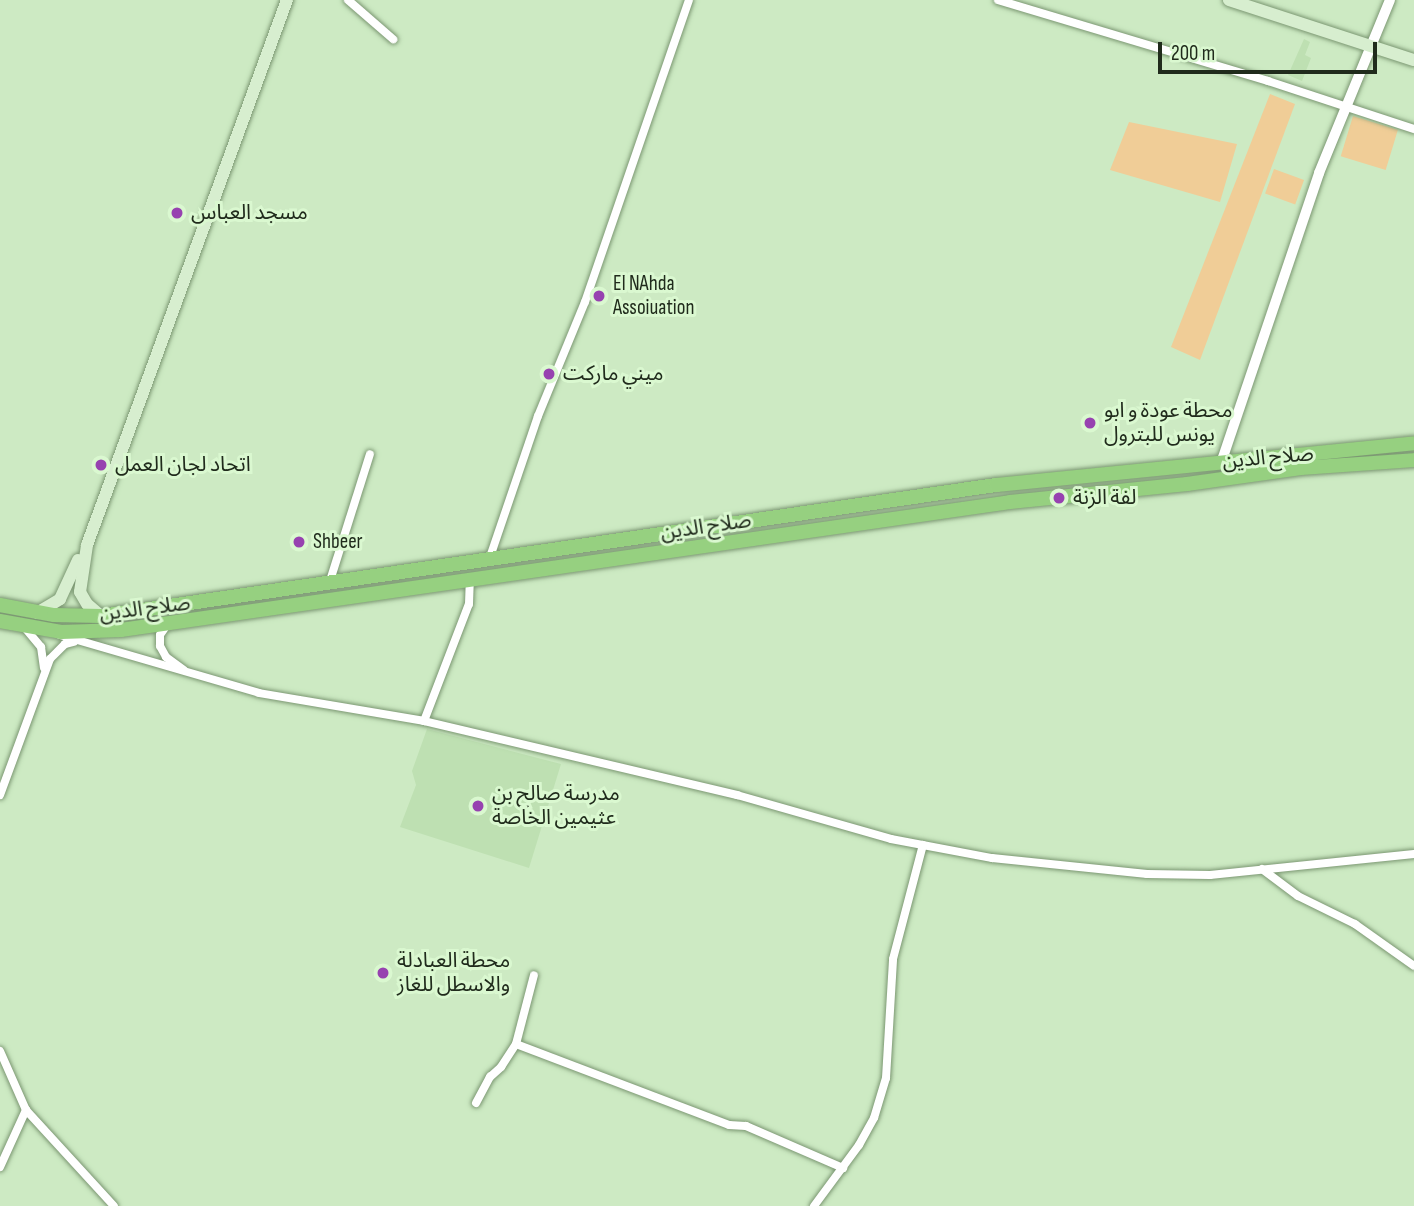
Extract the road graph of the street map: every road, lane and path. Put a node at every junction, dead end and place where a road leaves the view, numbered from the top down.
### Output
1 (287, 0) edge
2 (348, 0) edge
3 (690, 0) edge
4 (998, 0) edge
5 (1229, 0) edge
6 (1390, 0) edge
7 (394, 39) dead end
8 (1373, 46) junction
9 (1414, 60) edge
10 (1346, 109) junction
11 (1414, 129) edge
12 (1414, 443) edge
13 (370, 454) dead end
14 (1414, 460) edge
15 (1222, 463) junction
16 (965, 489) junction
17 (966, 509) junction
18 (712, 526) junction
19 (87, 545) junction
20 (712, 545) junction
21 (489, 561) junction
22 (470, 580) junction
23 (329, 584) junction
24 (0, 605) edge
25 (37, 612) junction
26 (101, 616) junction
27 (0, 621) edge
28 (167, 625) junction
29 (24, 627) junction
30 (47, 631) junction
31 (77, 642) junction
32 (44, 671) junction
33 (192, 676) junction
34 (424, 721) junction
35 (0, 794) edge
36 (923, 845) junction
37 (1414, 854) edge
38 (1262, 869) junction
39 (1414, 966) edge
40 (534, 975) dead end
41 (516, 1044) junction
42 (0, 1051) edge
43 (476, 1103) dead end
44 (26, 1110) junction
45 (0, 1167) edge
46 (843, 1168) junction
47 (113, 1206) edge
48 (814, 1206) edge

1 - 19 main road
2 - 7 street
3 - 21 street
4 - 10 street
5 - 8 main road
6 - 8 street
8 - 9 main road
8 - 10 street
10 - 11 street
10 - 15 street
12 - 15 highway, صلاح الدين
13 - 23 street
14 - 17 highway, صلاح الدين
15 - 16 highway, صلاح الدين
16 - 17 highway
16 - 18 highway, صلاح الدين
17 - 20 highway, صلاح الدين
18 - 20 highway
18 - 21 highway, صلاح الدين
19 - 25 main road
19 - 26 main road
20 - 22 highway, صلاح الدين
21 - 23 highway, صلاح الدين
22 - 28 highway, صلاح الدين
22 - 34 street
23 - 26 highway, صلاح الدين
24 - 25 highway, صلاح الدين
25 - 26 highway, صلاح الدين
27 - 29 highway, صلاح الدين
28 - 30 highway, صلاح الدين
28 - 33 street
29 - 30 highway, صلاح الدين
29 - 32 street
30 - 31 street
31 - 32 street
31 - 33 street
32 - 35 street
33 - 34 street
34 - 36 street
36 - 38 street
36 - 46 street
37 - 38 street
38 - 39 street
40 - 41 street
41 - 43 street
41 - 46 street
42 - 44 street
44 - 45 street
44 - 47 street
46 - 48 street

